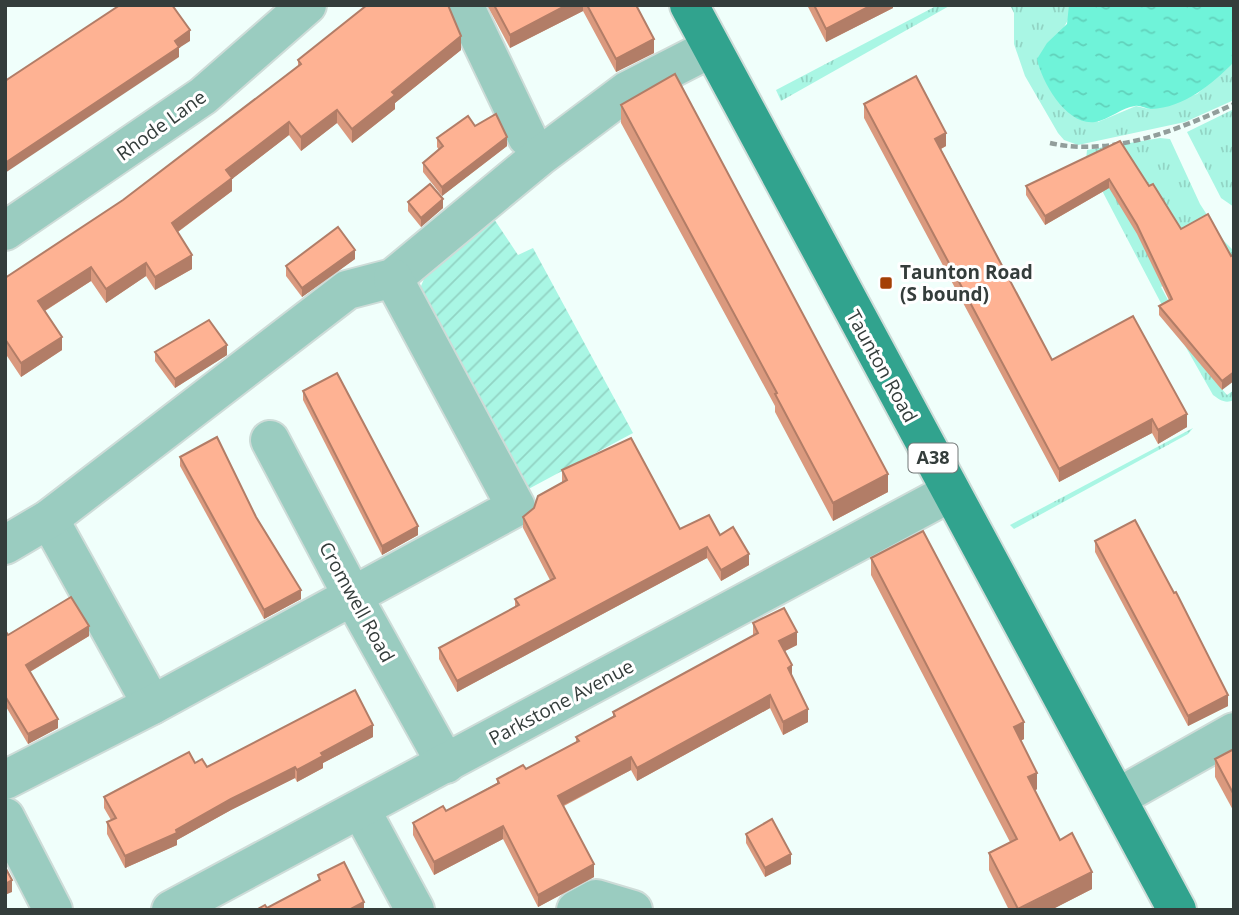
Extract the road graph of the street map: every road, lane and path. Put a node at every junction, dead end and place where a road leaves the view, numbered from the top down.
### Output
1 (307, 5) edge
2 (464, 5) edge
3 (689, 5) edge
4 (710, 48) junction
5 (1234, 104) edge
6 (527, 137) dead end
7 (1050, 143) dead end
8 (5, 230) edge
9 (393, 278) junction
10 (270, 440) dead end
11 (951, 492) junction
12 (49, 519) junction
13 (5, 545) edge
14 (352, 595) junction
15 (152, 705) junction
16 (1234, 733) edge
17 (446, 764) junction
18 (5, 780) edge
19 (1117, 798) junction
20 (361, 810) junction
21 (5, 817) edge
22 (53, 910) edge
23 (171, 910) edge
24 (415, 910) edge
25 (576, 910) edge
26 (633, 910) edge
27 (1177, 910) edge

1 - 8 street, Rhode Lane
2 - 6 street
3 - 4 main road, Taunton Road / A38
4 - 9 street
4 - 11 main road, Taunton Road / A38
5 - 7 path
9 - 12 street
9 - 14 street
10 - 14 street, Cromwell Road
11 - 17 street, Parkstone Avenue
11 - 19 main road, Taunton Road / A38
12 - 13 street
12 - 15 street
14 - 15 street
14 - 17 street, Cromwell Road
15 - 18 street
16 - 19 street
17 - 20 street, Parkstone Avenue
19 - 27 main road, Taunton Road / A38
20 - 23 street, Parkstone Avenue
20 - 24 street
21 - 22 street
25 - 26 street

